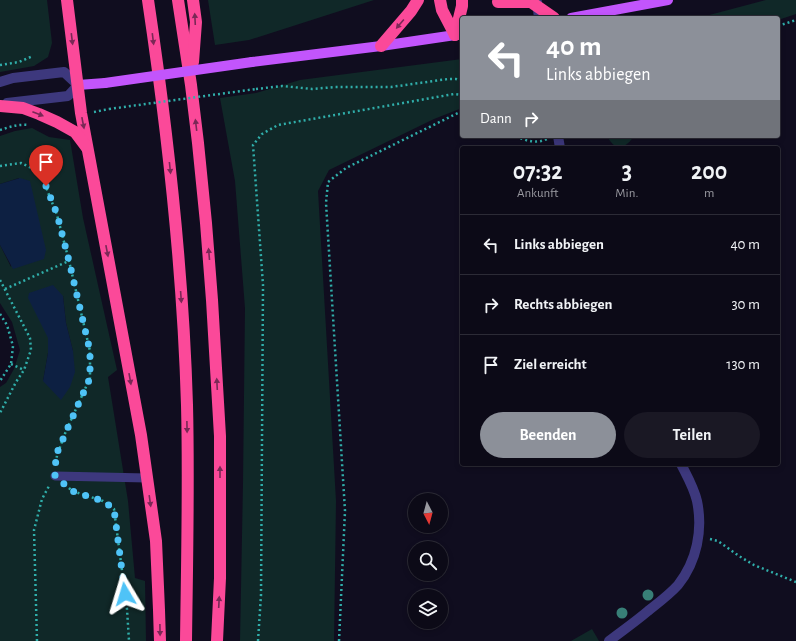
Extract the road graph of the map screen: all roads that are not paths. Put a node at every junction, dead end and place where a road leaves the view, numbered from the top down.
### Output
1 (67, 0) edge
2 (148, 0) edge
3 (178, 0) edge
4 (193, 0) edge
5 (418, 0) edge
6 (440, 0) edge
7 (462, 0) edge
8 (537, 0) edge
9 (668, 0) edge
10 (494, 1) edge
11 (461, 16) edge
12 (539, 16) edge
13 (551, 16) edge
14 (584, 16) edge
15 (460, 20) edge
16 (458, 34) edge
17 (381, 46) junction
18 (0, 82) edge
19 (78, 85) junction
20 (191, 86) junction
21 (0, 105) edge
22 (88, 150) junction
23 (682, 466) edge
24 (55, 476) road end
25 (147, 478) junction
26 (160, 641) edge
27 (186, 641) edge
28 (217, 641) edge
29 (609, 641) edge

1 -> 19 highway
2 -> 27 highway
3 - 20 highway
20 -> 4 highway
5 -> 17 highway
6 - 16 highway
7 - 11 highway
8 - 12 street
9 - 14 main road
10 - 13 highway, bridge
15 - 16 highway
16 - 17 main road
17 - 19 main road, bridge
18 - 19 street
19 - 21 street
19 -> 22 highway
28 -> 20 highway
21 -> 22 highway
22 -> 25 highway
23 - 29 street
24 - 25 lane
25 -> 26 highway

